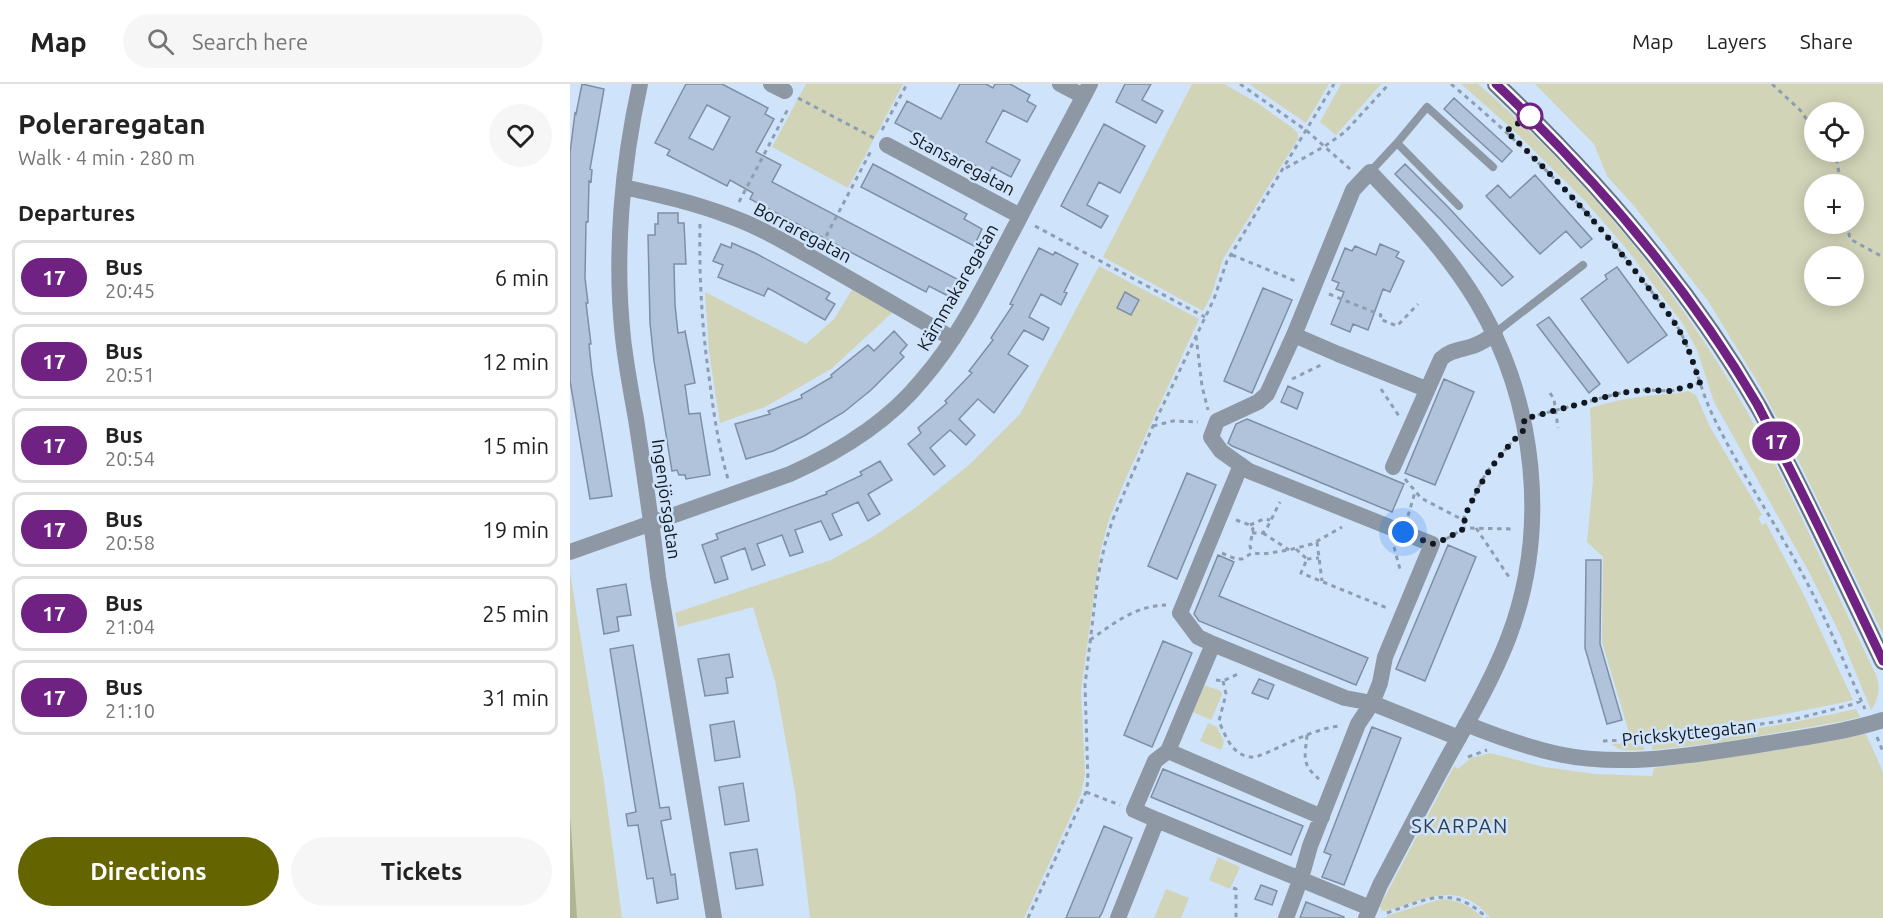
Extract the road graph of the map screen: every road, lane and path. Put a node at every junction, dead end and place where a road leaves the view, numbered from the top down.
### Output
1 (640, 84) edge
2 (907, 84) edge
3 (1060, 84) edge
4 (1240, 84) edge
5 (1334, 84) edge
6 (1389, 84) edge
7 (1451, 84) edge
8 (1496, 84) edge
9 (1772, 84) edge
10 (784, 90) edge
11 (1087, 90) edge
12 (1804, 116) edge
13 (1306, 131) junction
14 (882, 142) junction
15 (1397, 143) junction
16 (1325, 146) junction
17 (1493, 166) dead end
18 (1284, 169) junction
19 (1366, 176) junction
20 (624, 187) junction
21 (701, 206) junction
22 (1459, 206) dead end
23 (731, 216) junction
24 (1020, 216) junction
25 (1849, 234) edge
26 (1232, 255) junction
27 (1883, 257) edge
28 (814, 259) junction
29 (1583, 265) dead end
30 (1313, 288) junction
31 (1418, 304) dead end
32 (1205, 317) junction
33 (1495, 333) junction
34 (1294, 335) junction
35 (1196, 336) junction
36 (953, 339) junction
37 (1338, 354) junction
38 (1365, 365) junction
39 (1273, 382) junction
40 (1700, 383) junction
41 (1426, 389) junction
42 (1550, 393) dead end
43 (1556, 410) junction
44 (1524, 419) junction
45 (1153, 426) junction
46 (1214, 428) junction
47 (1558, 428) dead end
48 (1408, 430) junction
49 (1516, 448) dead end
50 (1241, 465) junction
51 (1393, 467) dead end
52 (1286, 485) junction
53 (733, 495) junction
54 (1221, 513) junction
55 (1356, 513) junction
56 (1271, 520) junction
57 (1463, 520) junction
58 (651, 523) junction
59 (1250, 525) junction
60 (1465, 528) junction
61 (1476, 528) junction
62 (1395, 529) junction
63 (1531, 530) junction
64 (1252, 533) junction
65 (1263, 533) junction
66 (1317, 542) junction
67 (1432, 544) junction
68 (1207, 547) junction
69 (1296, 548) junction
70 (1288, 550) junction
71 (570, 552) edge
72 (1252, 553) junction
73 (1319, 558) junction
74 (1307, 559) junction
75 (1514, 573) dead end
76 (1322, 581) junction
77 (1184, 605) junction
78 (1406, 607) junction
79 (1090, 640) junction
80 (1212, 644) junction
81 (1883, 661) edge
82 (1256, 662) junction
83 (1200, 673) junction
84 (1223, 681) junction
85 (1372, 703) junction
86 (1877, 722) edge
87 (1356, 729) junction
88 (1462, 731) junction
89 (1307, 735) junction
90 (1649, 739) dead end
91 (1603, 741) dead end
92 (1168, 751) junction
93 (1883, 752) edge
94 (1332, 789) junction
95 (1086, 792) junction
96 (1134, 810) junction
97 (1322, 817) junction
98 (1157, 820) junction
99 (1302, 878) junction
100 (1233, 888) dead end
101 (1368, 913) edge
102 (714, 918) edge
103 (1028, 918) edge
104 (1118, 918) edge
105 (1236, 918) edge
106 (1286, 918) edge
107 (1487, 918) edge

1 - 20 street, Ingenjörsgatan
2 - 14 path
3 - 11 street
4 - 13 path
5 - 13 path
6 - 16 path
7 - 40 path
8 - 81 main road
9 - 12 path
10 - 14 path
10 - 23 path
11 - 24 street, Kärnmakaregatan
13 - 16 path
13 - 18 path
14 - 24 street, Stansaregatan
14 - 28 path
15 - 17 lane
15 - 19 lane
15 - 22 lane
16 - 18 path
16 - 19 path
18 - 26 path
19 - 30 street
19 - 33 street
20 - 21 street, Borraregatan
20 - 58 street, Ingenjörsgatan
21 - 23 street, Borraregatan
21 - 53 path
23 - 28 street, Borraregatan
24 - 32 path
24 - 36 street, Kärnmakaregatan
25 - 27 path
26 - 30 path
26 - 32 path
28 - 36 street, Borraregatan
29 - 33 lane
30 - 31 path
30 - 34 street
32 - 35 path
33 - 41 street
33 - 44 street
34 - 37 street
34 - 39 street
35 - 45 path
35 - 46 path
36 - 53 street, Kärnmakaregatan
37 - 38 street
37 - 39 path
38 - 41 street
38 - 48 path
39 - 46 street
40 - 43 path
40 - 86 path
41 - 48 street
42 - 43 path
43 - 44 path
43 - 47 path
44 - 63 street
45 - 46 path
45 - 79 path
46 - 50 street
48 - 51 street
49 - 57 path
50 - 52 street
50 - 54 street
52 - 55 street
52 - 56 path
53 - 58 street, Kärnmakaregatan
54 - 59 path
54 - 68 street
55 - 62 street
55 - 66 path
56 - 59 path
56 - 65 path
57 - 60 path
57 - 62 path
58 - 71 street, Kärnmakaregatan
58 - 102 street, Ingenjörsgatan
59 - 64 path
60 - 61 path
60 - 67 path
61 - 63 path
61 - 75 path
62 - 67 street
62 - 78 path
63 - 88 street
64 - 65 path
64 - 72 path
65 - 70 path
66 - 69 path
66 - 73 path
67 - 78 street
68 - 72 path
68 - 77 street
69 - 70 path
69 - 74 path
70 - 72 path
73 - 74 path
73 - 76 path
74 - 76 path
76 - 78 path
77 - 79 path
77 - 80 street, Prickskyttegatan
78 - 85 street
79 - 95 path
80 - 82 street, Prickskyttegatan
80 - 83 street
82 - 84 path
82 - 85 street, Prickskyttegatan
83 - 84 path
83 - 92 street
84 - 89 path
85 - 87 street
85 - 88 street, Prickskyttegatan
86 - 88 street, Prickskyttegatan
86 - 93 path
87 - 89 path
87 - 94 street
88 - 101 street
89 - 94 path
90 - 91 path
92 - 96 street
92 - 97 street
94 - 97 street
95 - 96 path
95 - 103 path
96 - 98 street
97 - 99 street
98 - 99 street
98 - 104 street
99 - 101 street
99 - 106 street
100 - 105 path
101 - 107 path

